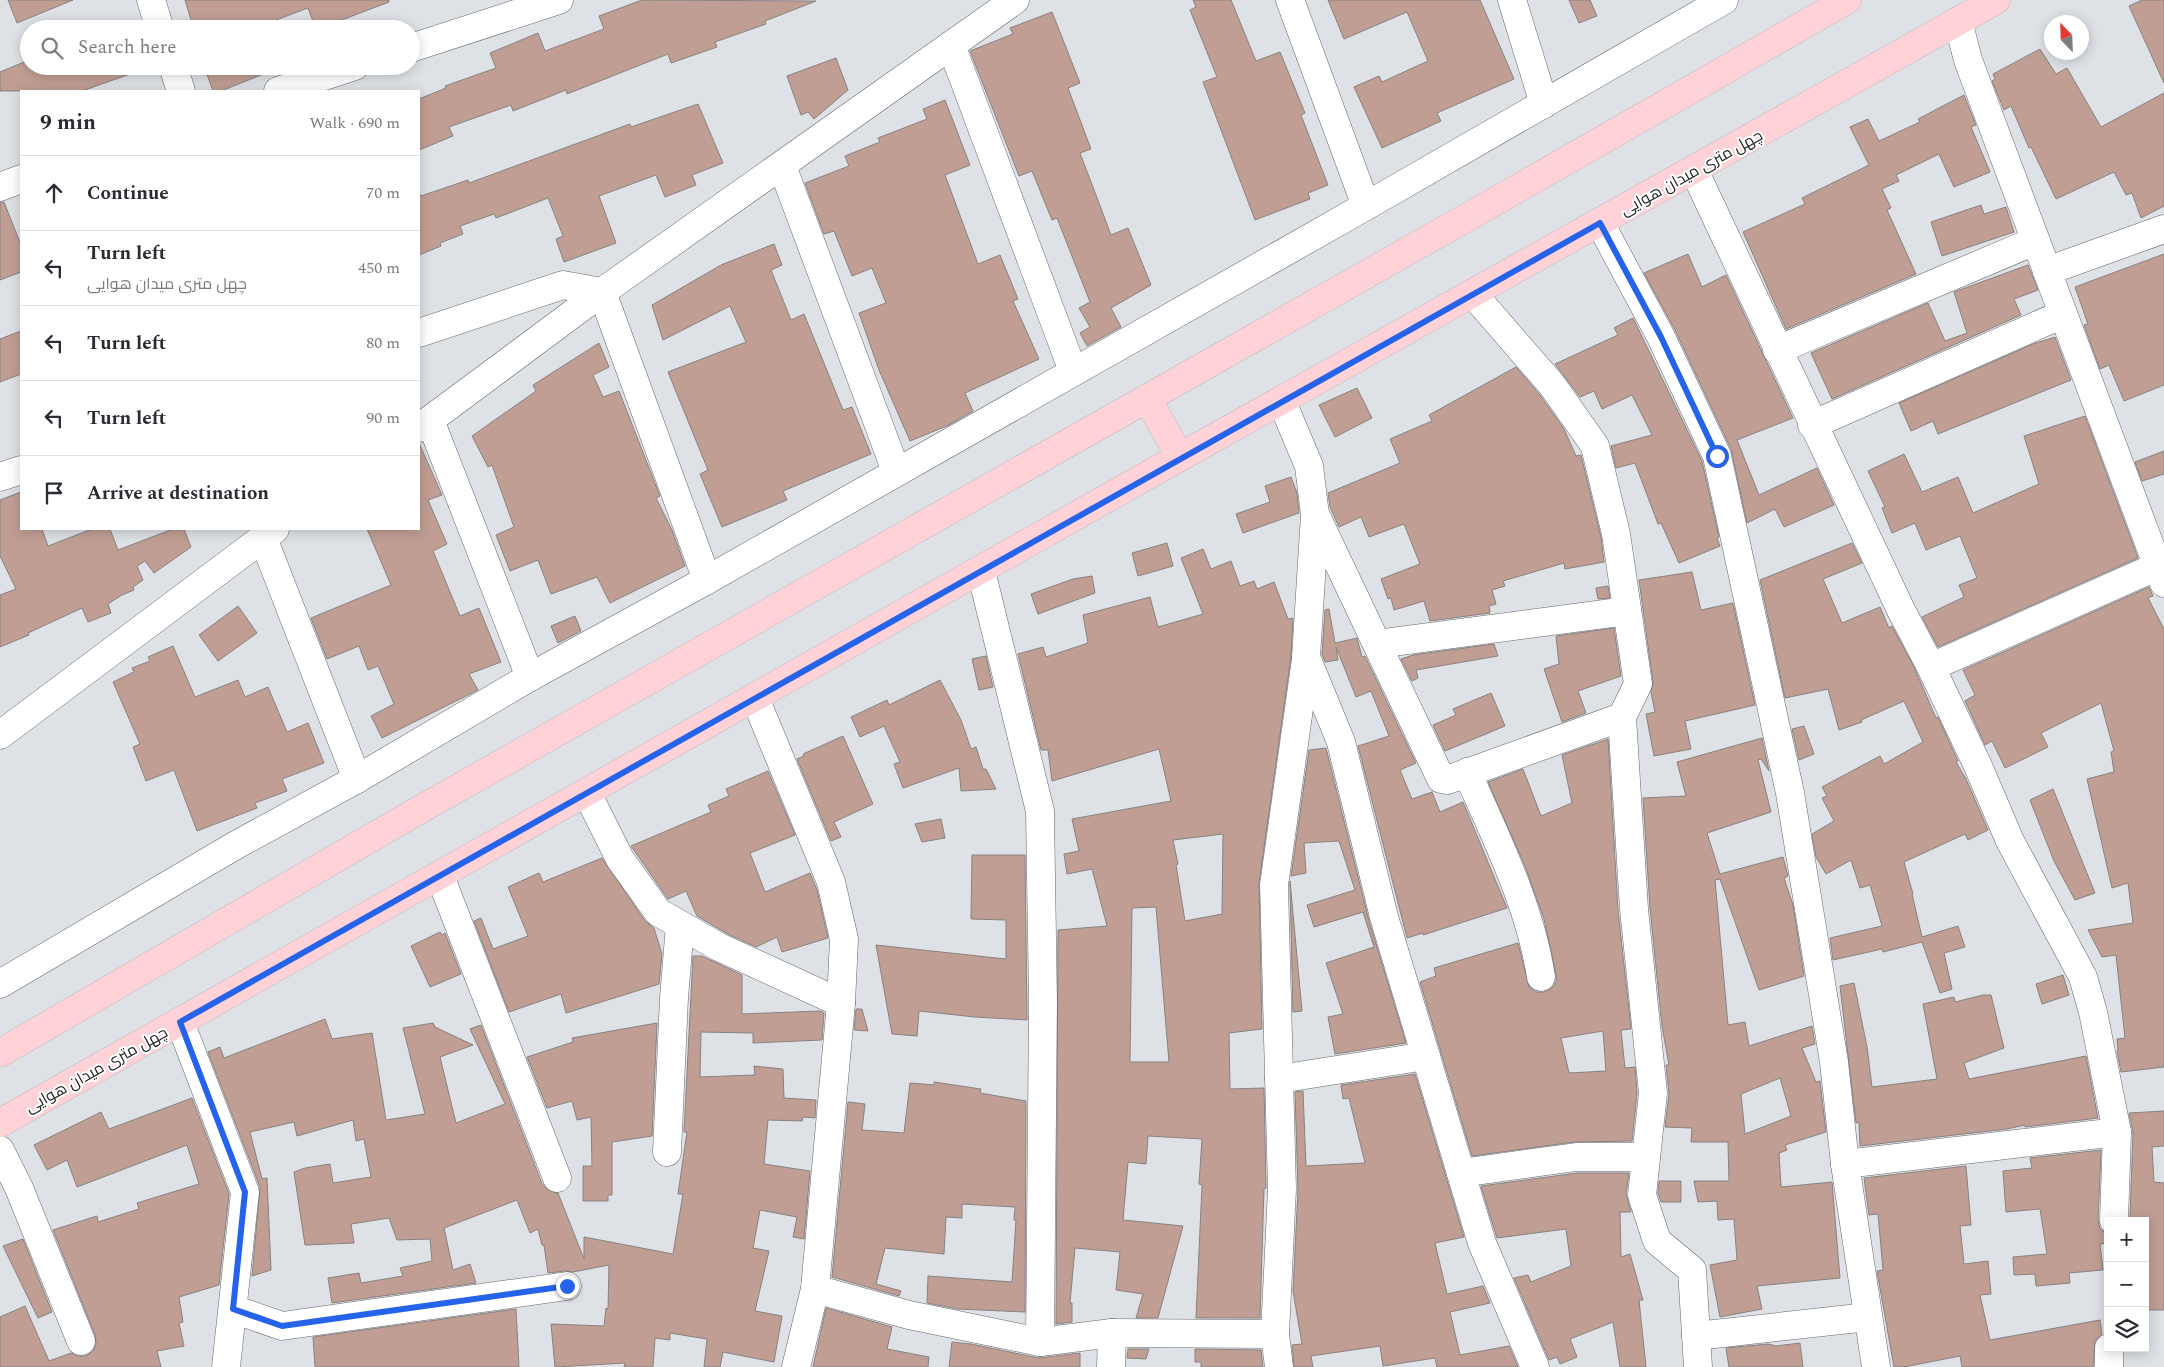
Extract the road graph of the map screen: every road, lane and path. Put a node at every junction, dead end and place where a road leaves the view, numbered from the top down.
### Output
1 (150, 0) edge
2 (559, 0) edge
3 (1015, 0) edge
4 (1290, 0) edge
5 (1512, 0) edge
6 (1847, 0) edge
7 (1996, 0) edge
8 (1722, 1) edge
9 (157, 20) edge
10 (1958, 21) junction
11 (420, 45) edge
12 (951, 45) junction
13 (176, 75) edge
14 (327, 75) edge
15 (181, 90) edge
16 (281, 90) edge
17 (1544, 104) junction
18 (782, 166) junction
19 (1694, 170) junction
20 (20, 179) edge
21 (0, 187) edge
22 (1366, 206) junction
23 (1600, 223) junction
24 (2164, 229) edge
25 (2035, 241) junction
26 (2047, 270) junction
27 (602, 292) junction
28 (1473, 294) junction
29 (2063, 314) junction
30 (420, 333) edge
31 (1777, 350) junction
32 (1073, 371) junction
33 (1147, 398) junction
34 (1282, 402) junction
35 (425, 424) edge
36 (1812, 425) junction
37 (1180, 457) junction
38 (20, 470) edge
39 (896, 471) junction
40 (0, 478) edge
41 (1315, 514) junction
42 (268, 533) edge
43 (982, 571) junction
44 (2161, 574) edge
45 (707, 580) junction
46 (1626, 611) junction
47 (1377, 644) junction
48 (1306, 657) junction
49 (1931, 667) junction
50 (530, 677) junction
51 (756, 698) junction
52 (1622, 717) junction
53 (0, 735) edge
54 (1467, 772) junction
55 (356, 779) junction
56 (587, 793) junction
57 (440, 876) junction
58 (680, 925) junction
59 (1541, 977) dead end
60 (0, 984) edge
61 (841, 1003) junction
62 (180, 1022) junction
63 (0, 1053) edge
64 (1426, 1056) junction
65 (1279, 1079) junction
66 (0, 1123) edge
67 (2117, 1132) junction
68 (0, 1150) edge
69 (667, 1152) dead end
70 (1646, 1157) junction
71 (1844, 1164) junction
72 (1461, 1173) junction
73 (557, 1178) dead end
74 (2114, 1217) edge
75 (567, 1286) dead end
76 (815, 1289) junction
77 (233, 1309) junction
78 (1868, 1317) junction
79 (1112, 1333) junction
80 (1275, 1334) junction
81 (1696, 1336) junction
82 (80, 1341) dead end
83 (1040, 1342) junction
84 (2109, 1352) edge
85 (226, 1367) edge
86 (796, 1367) edge
87 (1111, 1367) edge
88 (1279, 1367) edge
89 (1536, 1367) edge
90 (1698, 1367) edge
91 (1876, 1367) edge
92 (2109, 1367) edge

1 - 9 street
2 - 11 street
3 - 12 street
4 - 22 street
5 - 17 street
6 - 33 main road
7 - 10 main road, چهل متری میدان هوایی
8 - 17 street
10 - 19 main road, چهل متری میدان هوایی
10 - 25 street
12 - 18 street
12 - 32 street
13 - 15 street
14 - 16 street
17 - 22 street
18 - 27 street
18 - 39 street
19 - 23 main road, چهل متری میدان هوایی
19 - 31 street
20 - 21 street
22 - 32 street
23 - 28 main road, چهل متری میدان هوایی
23 - 71 street
24 - 26 street
25 - 26 street
25 - 31 street
26 - 29 street
27 - 30 street
27 - 35 street
27 - 45 street
28 - 34 main road, چهل متری میدان هوایی
28 - 46 street
29 - 36 street
29 - 44 street
31 - 36 street
32 - 39 street
33 - 37 main road
33 - 63 main road
34 - 37 main road, چهل متری میدان هوایی
34 - 41 street
35 - 50 street
36 - 49 street
37 - 43 main road, چهل متری میدان هوایی
38 - 40 street
39 - 45 street
41 - 47 street
41 - 48 street
42 - 53 street
42 - 55 street
43 - 51 main road, چهل متری میدان هوایی
43 - 83 street
44 - 49 street
45 - 50 street
46 - 47 street
46 - 52 street
47 - 54 street
48 - 64 street
48 - 65 street
49 - 67 street
50 - 55 street
51 - 56 main road, چهل متری میدان هوایی
51 - 61 street
52 - 54 street
52 - 70 street
54 - 59 street
55 - 60 street
56 - 57 main road, چهل متری میدان هوایی
56 - 58 street
57 - 62 main road, چهل متری میدان هوایی
57 - 73 street
58 - 61 street
58 - 69 street
61 - 76 street
62 - 66 main road, چهل متری میدان هوایی
62 - 77 street
64 - 65 street
64 - 72 street
65 - 80 street
67 - 71 street
67 - 74 street
68 - 82 street
70 - 72 street
70 - 81 street
71 - 78 street
72 - 89 street
75 - 77 street
76 - 83 street
76 - 86 street
77 - 85 street
78 - 81 street
78 - 91 street
79 - 80 street
79 - 83 street
79 - 87 street
80 - 88 street
81 - 90 street
84 - 92 street

